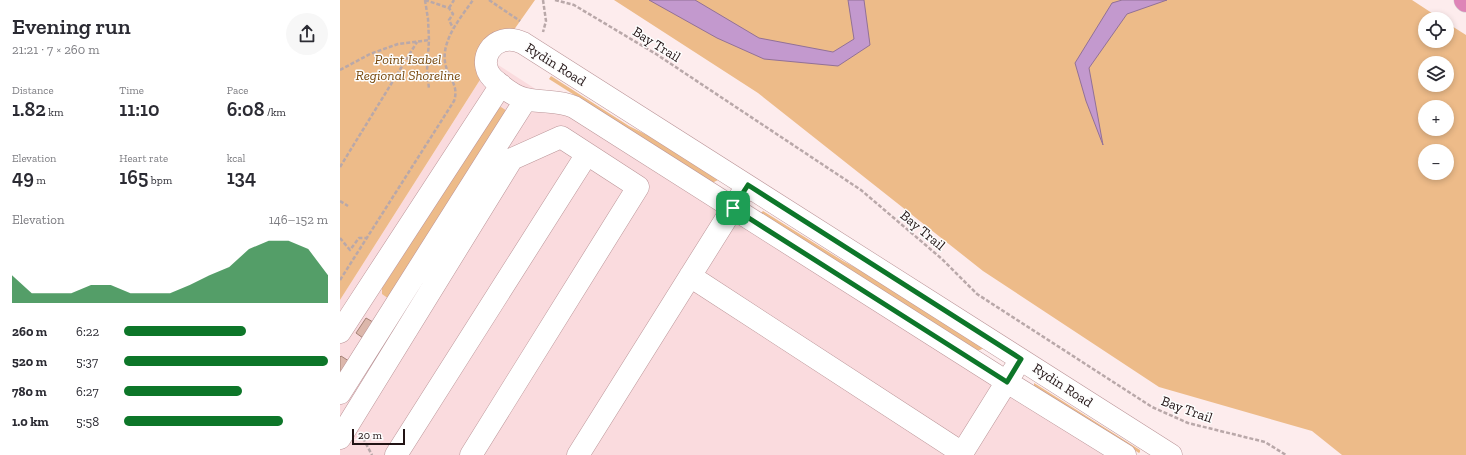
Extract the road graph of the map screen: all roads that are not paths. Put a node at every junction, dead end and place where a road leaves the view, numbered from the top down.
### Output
1 (501, 85) junction
2 (526, 99) junction
3 (587, 154) junction
4 (748, 185) junction
5 (733, 208) junction
6 (690, 276) junction
7 (365, 294) junction
8 (392, 310) junction
9 (340, 332) edge
10 (1021, 359) junction
11 (1007, 382) junction
12 (340, 393) edge
13 (340, 438) edge
14 (1161, 453) edge
15 (961, 454) edge
16 (396, 455) edge
17 (471, 455) edge
18 (578, 455) edge
19 (1125, 455) edge

1 - 2 street, Rydin Road
1 - 4 street, Rydin Road
1 - 7 street
2 - 5 street, Rydin Road
2 - 8 street
3 - 13 street
3 - 16 street
3 - 17 street
4 - 5 street
4 - 10 street, Rydin Road
5 - 6 street
5 - 11 street, Rydin Road
6 - 15 street
6 - 18 street
7 - 8 street
7 - 9 street
8 - 12 street
10 - 11 street
10 - 14 street, Rydin Road
11 - 15 street
11 - 19 street, Rydin Road

